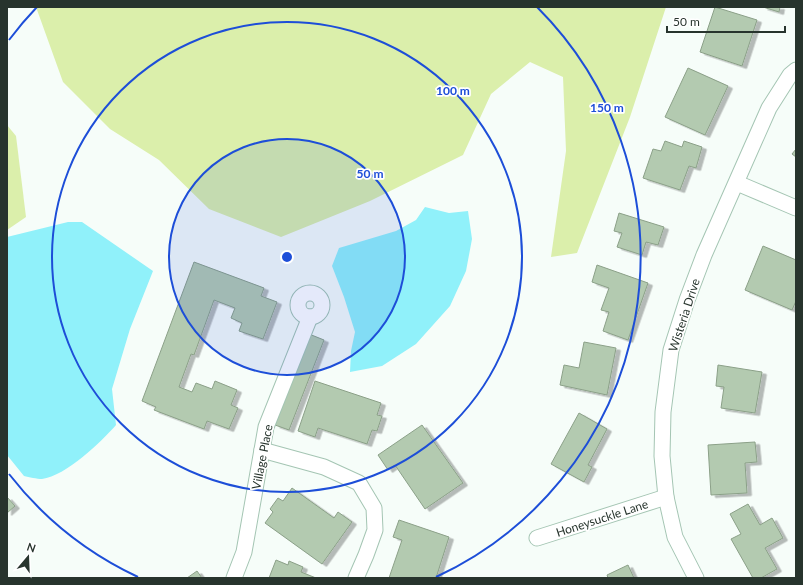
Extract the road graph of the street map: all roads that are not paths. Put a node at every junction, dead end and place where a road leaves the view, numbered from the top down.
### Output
1 (796, 70) edge
2 (737, 183) junction
3 (796, 208) edge
4 (310, 317) dead end
5 (262, 450) junction
6 (666, 497) junction
7 (537, 538) dead end
8 (234, 578) edge
9 (356, 578) edge
10 (696, 578) edge

1 - 2 street, Wisteria Drive
2 - 3 street
2 - 6 street, Wisteria Drive
4 - 5 street, Village Place
5 - 8 street, Village Place
5 - 9 street
6 - 7 street, Honeysuckle Lane
6 - 10 street, Wisteria Drive

